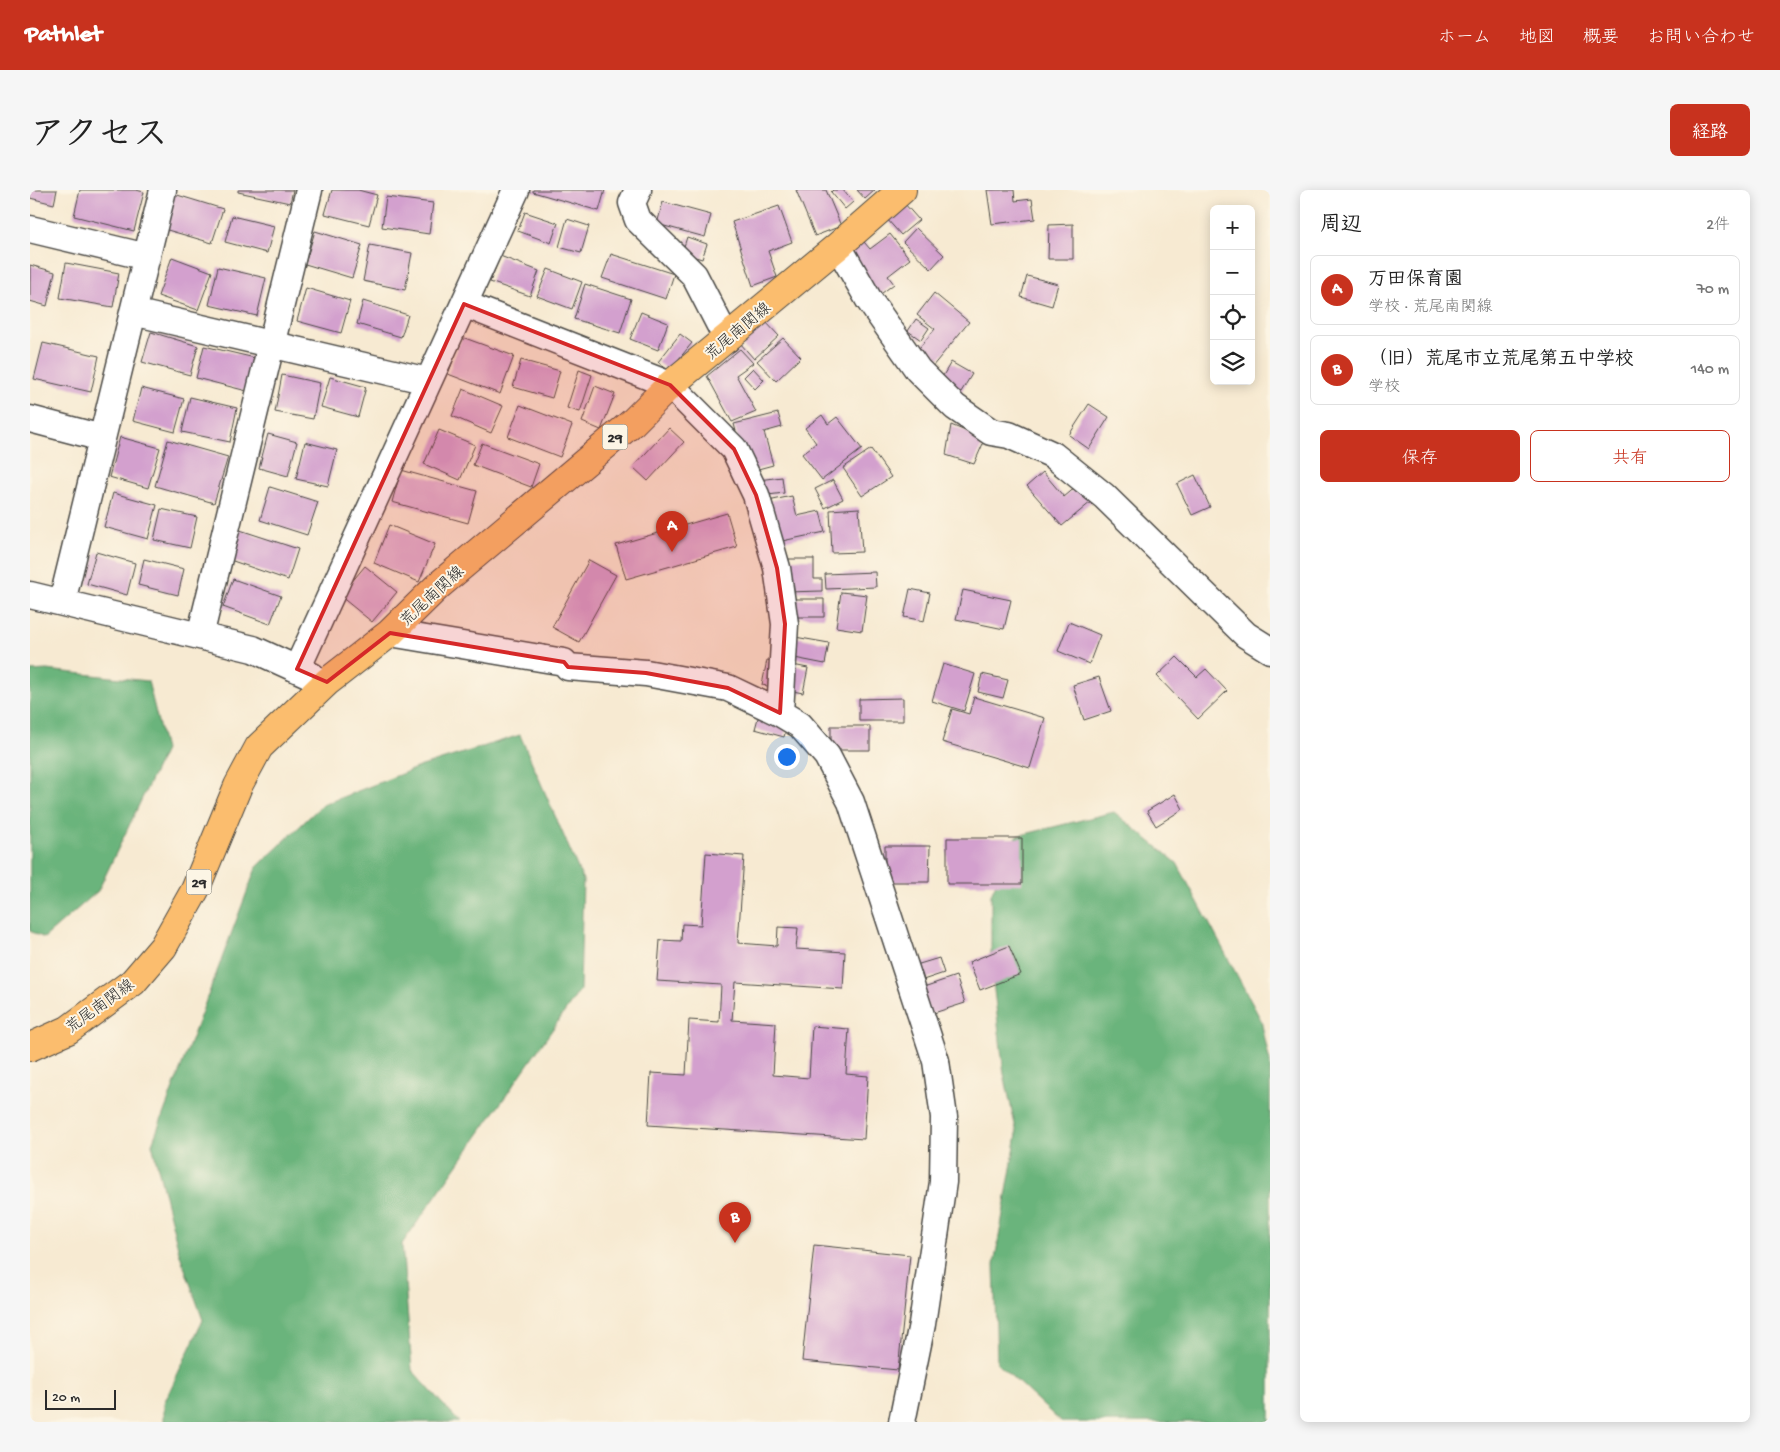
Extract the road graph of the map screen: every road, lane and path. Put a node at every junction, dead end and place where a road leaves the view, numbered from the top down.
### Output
1 (163, 190) edge
2 (309, 190) edge
3 (516, 190) edge
4 (638, 190) edge
5 (902, 190) edge
6 (30, 229) edge
7 (838, 246) junction
8 (147, 257) junction
9 (464, 304) junction
10 (133, 312) junction
11 (727, 338) junction
12 (272, 345) junction
13 (428, 382) junction
14 (670, 386) junction
15 (30, 419) edge
16 (102, 438) junction
17 (30, 595) edge
18 (62, 602) junction
19 (390, 633) junction
20 (200, 636) junction
21 (1270, 650) edge
22 (297, 668) junction
23 (327, 682) junction
24 (780, 713) junction
25 (30, 1047) edge
26 (902, 1422) edge

1 - 8 street
2 - 12 street
3 - 9 street
4 - 11 street
5 - 7 main road, 荒尾南関線 / 29
6 - 8 street
7 - 11 main road, 荒尾南関線 / 29
7 - 21 street
8 - 10 street
9 - 13 street
9 - 14 street
10 - 12 street
10 - 16 street
11 - 14 main road, 荒尾南関線 / 29
12 - 13 street
12 - 20 street
13 - 22 street
14 - 19 main road, 荒尾南関線 / 29
14 - 24 street
15 - 16 street
16 - 18 street
17 - 18 street
18 - 20 street
19 - 23 main road, 荒尾南関線 / 29
19 - 24 street
20 - 22 street
22 - 23 street
23 - 25 main road, 荒尾南関線 / 29
24 - 26 street

